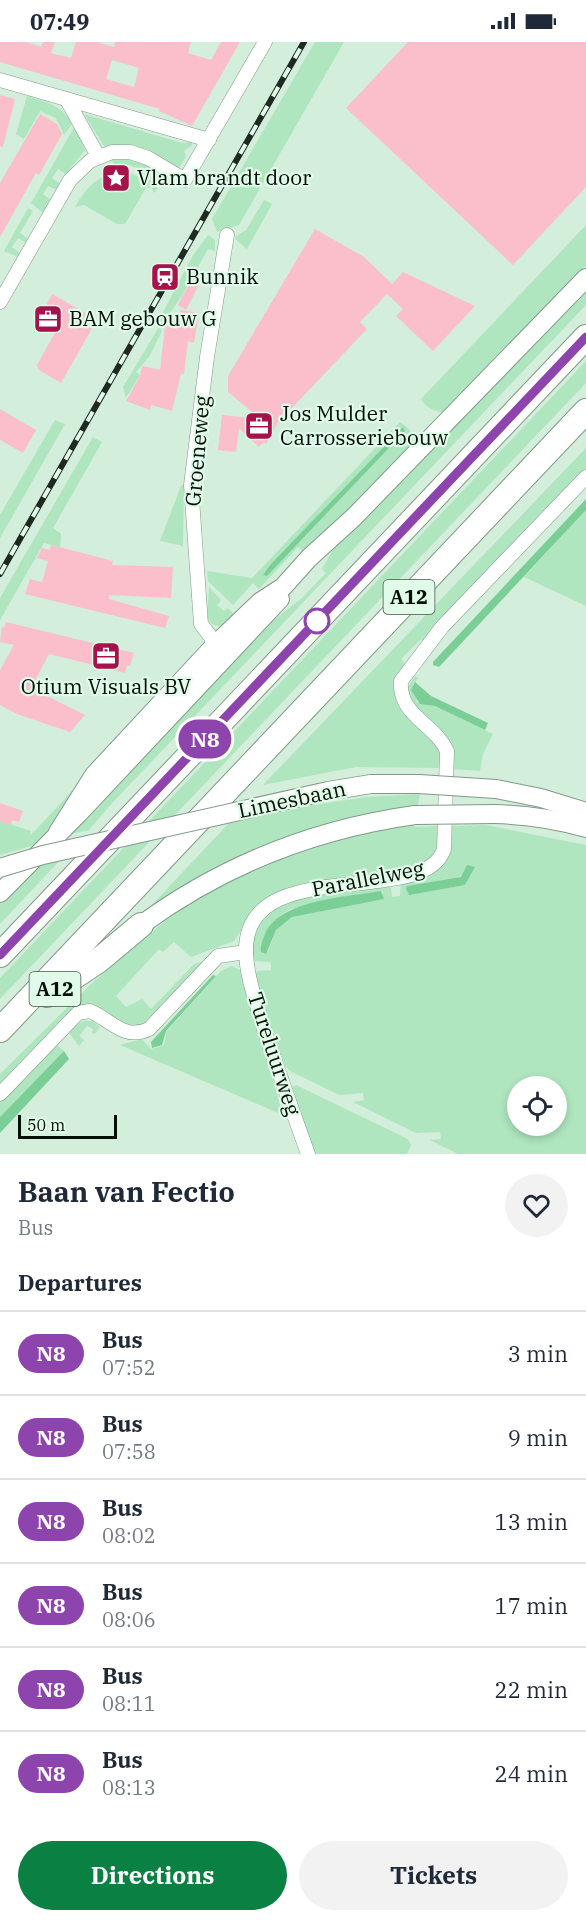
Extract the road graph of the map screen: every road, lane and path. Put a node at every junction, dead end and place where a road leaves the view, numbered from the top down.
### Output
1 (265, 42) edge
2 (0, 80) edge
3 (67, 99) junction
4 (209, 140) junction
5 (98, 156) junction
6 (226, 235) dead end
7 (586, 278) edge
8 (0, 302) edge
9 (586, 337) edge
10 (586, 411) edge
11 (586, 477) edge
12 (336, 535) junction
13 (216, 644) junction
14 (219, 663) junction
15 (586, 812) edge
16 (586, 828) edge
17 (58, 832) junction
18 (0, 868) edge
19 (0, 893) edge
20 (141, 925) joint
21 (246, 952) junction
22 (0, 955) edge
23 (6, 1024) edge
24 (0, 1094) edge
25 (308, 1154) edge

1 - 4 street
2 - 3 street
3 - 4 street
3 - 5 street
4 - 5 street
5 - 8 street
6 - 13 street, Groeneweg
7 - 12 main road
9 - 22 highway, A12
10 - 23 highway, A12
11 - 21 street, Parallelweg
12 - 13 main road
12 - 14 main road
13 - 14 street, Groeneweg
13 - 17 main road
14 - 17 main road
15 - 18 main road, Limesbaan, bridge
16 - 20 main road, Limesbaan, bridge
17 - 19 main road
20 - 23 highway, A12
21 - 24 street
21 - 25 street, Tureluurweg

